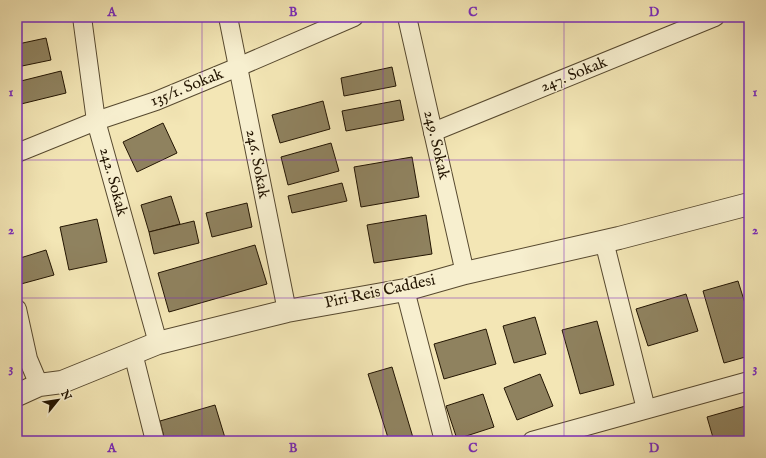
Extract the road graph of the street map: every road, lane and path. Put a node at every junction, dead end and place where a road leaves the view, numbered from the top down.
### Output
1 (82, 17) edge
2 (228, 17) edge
3 (354, 17) edge
4 (407, 17) edge
5 (715, 17) edge
6 (238, 67) junction
7 (96, 121) junction
8 (434, 132) junction
9 (17, 153) edge
10 (749, 204) edge
11 (604, 241) junction
12 (465, 274) junction
13 (405, 290) junction
14 (17, 308) edge
15 (287, 311) junction
16 (158, 343) junction
17 (133, 353) junction
18 (749, 381) edge
19 (39, 385) junction
20 (17, 395) edge
21 (646, 410) junction
22 (155, 441) edge
23 (444, 441) edge
24 (532, 441) edge

1 - 7 street, 242. Sokak
2 - 6 street, 246. Sokak
3 - 6 street, 135/1. Sokak
4 - 8 street, 249. Sokak
5 - 8 street, 247. Sokak
6 - 7 street, 135/1. Sokak
6 - 15 street, 246. Sokak
7 - 9 street, 135/1. Sokak
7 - 16 street, 242. Sokak
8 - 12 street, 249. Sokak
10 - 11 street, Piri Reis Caddesi
11 - 12 street, Piri Reis Caddesi
11 - 21 street
12 - 13 street, Piri Reis Caddesi
13 - 15 street, Piri Reis Caddesi
13 - 23 street
14 - 19 street
15 - 16 street, Piri Reis Caddesi
16 - 17 street, Piri Reis Caddesi
17 - 19 street, Piri Reis Caddesi
17 - 22 street
18 - 21 street
19 - 20 street, Piri Reis Caddesi
21 - 24 street

